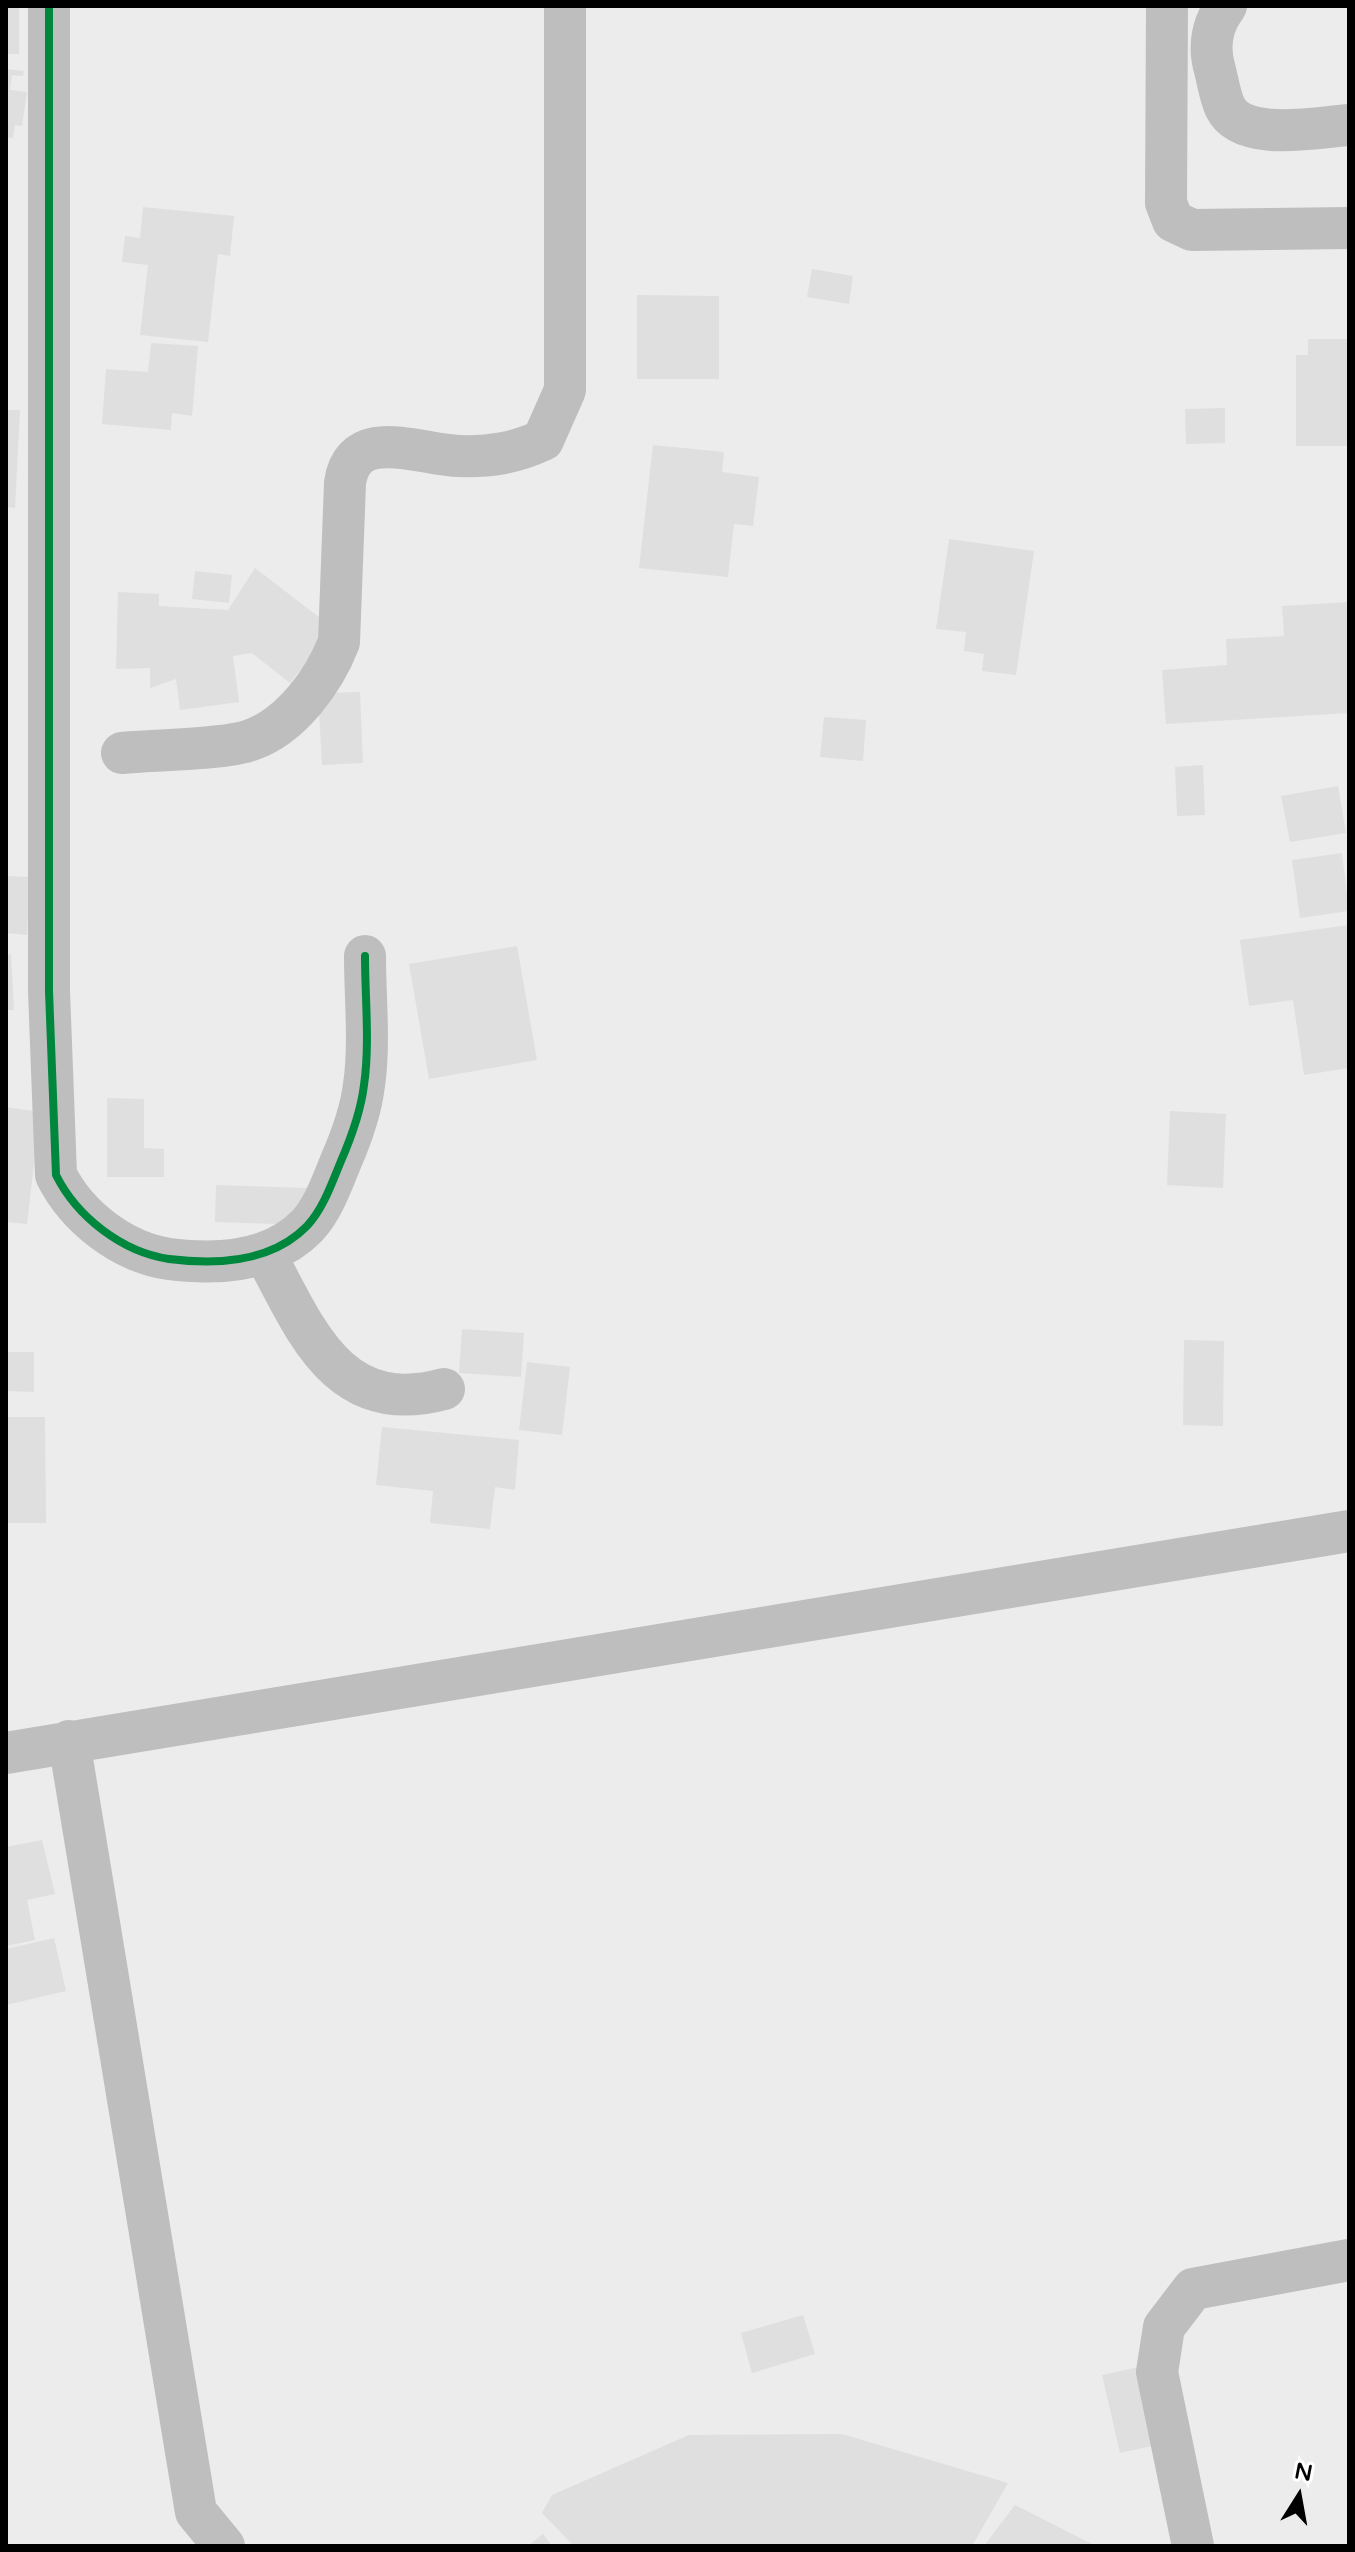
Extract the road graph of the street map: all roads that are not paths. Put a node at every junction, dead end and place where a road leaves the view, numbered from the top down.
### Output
1 (49, 6) edge
2 (565, 6) edge
3 (1167, 6) edge
4 (1226, 6) edge
5 (1349, 125) edge
6 (1349, 228) edge
7 (122, 753) dead end
8 (365, 956) dead end
9 (265, 1254) junction
10 (444, 1389) dead end
11 (1349, 1531) edge
12 (69, 1741) junction
13 (6, 1753) edge
14 (1349, 2260) edge
15 (224, 2546) edge
16 (1193, 2546) edge

1 - 9 street
2 - 7 street
3 - 6 street
4 - 5 street
8 - 9 street
9 - 10 street
11 - 12 street
12 - 13 street
12 - 15 street
14 - 16 street

